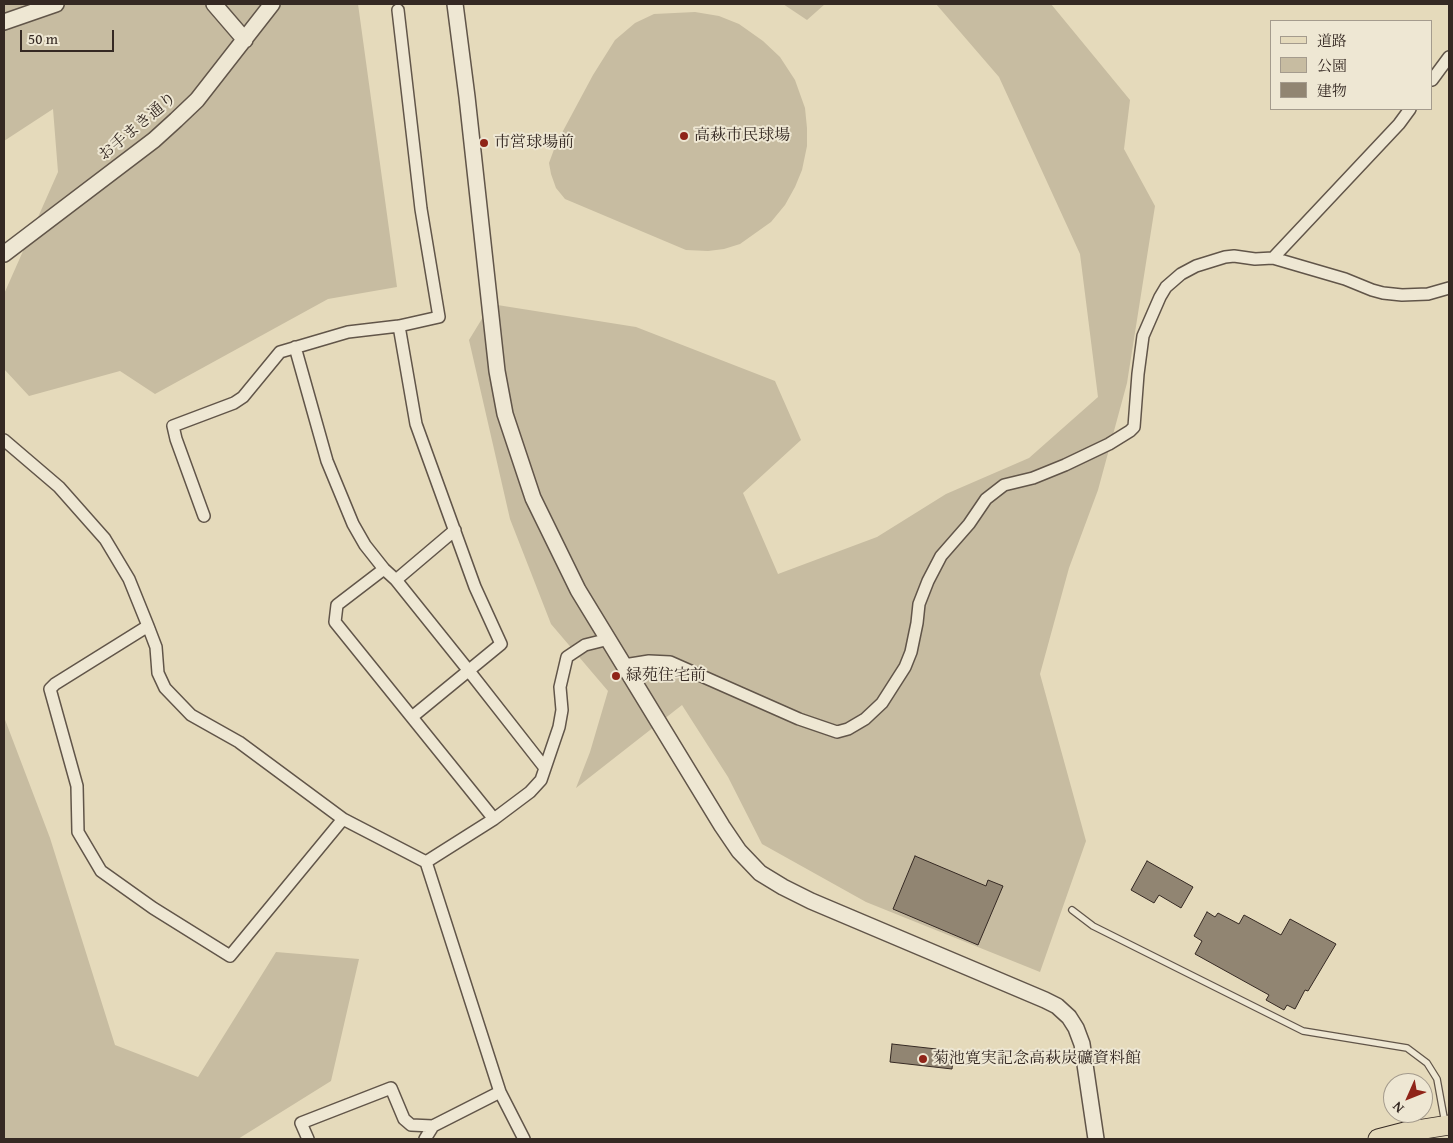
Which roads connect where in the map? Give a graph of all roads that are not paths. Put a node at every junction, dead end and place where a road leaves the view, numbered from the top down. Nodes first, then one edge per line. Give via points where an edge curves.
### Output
1 (55, 4) edge
2 (214, 4) edge
3 (272, 4) edge
4 (455, 4) edge
5 (398, 10) dead end
6 (4, 22) edge
7 (245, 40) junction
8 (1449, 57) edge
9 (1433, 79) edge
10 (1409, 110) edge
11 (4, 254) edge
12 (1273, 258) junction
13 (1449, 288) edge
14 (399, 326) junction
15 (295, 347) junction
16 (4, 440) edge
17 (204, 516) dead end
18 (455, 530) junction
19 (384, 569) junction
20 (396, 580) junction
21 (148, 626) junction
22 (609, 639) junction
23 (624, 665) junction
24 (469, 671) junction
25 (412, 717) junction
26 (545, 768) junction
27 (342, 819) junction
28 (494, 819) junction
29 (426, 862) junction
30 (1072, 910) dead end
31 (500, 1092) junction
32 (1447, 1125) edge
33 (433, 1126) junction
34 (308, 1139) edge
35 (425, 1139) edge
36 (524, 1139) edge
37 (1096, 1139) edge
38 (1378, 1139) edge

1 - 6 street
2 - 7 street
3 - 7 street, お手まき通り
4 - 22 street via 497,371 505,414 533,498 578,590
5 - 14 street via 421,209 439,318
7 - 11 street, お手まき通り via 197,100 154,140
8 - 9 street
10 - 12 street
12 - 13 street via 1383,293 1428,294
12 - 23 street via 1225,257 1196,266 1166,287 1143,336 1134,427 1109,444 1033,478 1004,486 986,499 941,556 919,604 918,623 904,668 885,698 865,719 837,732 799,719 670,662
14 - 15 street via 348,332
14 - 18 street via 416,424
15 - 17 street via 280,352 243,397 234,403 173,426
15 - 19 street via 327,461 365,545
16 - 21 street via 59,487 105,539 129,579
18 - 20 street
18 - 24 street via 475,587 501,644
19 - 20 street
19 - 25 street via 337,605 335,622
20 - 24 street
21 - 27 street via 156,647 158,673 166,688 191,715 239,742
21 - 27 street via 50,689 77,786 78,832 101,871 230,956
22 - 23 street
22 - 26 street via 585,645 567,657 560,687 562,710 559,727
23 - 37 street via 722,826 760,873 812,901 1045,1000 1069,1017 1082,1044
24 - 25 street
24 - 26 street
25 - 28 street
26 - 28 street via 541,780 530,792
27 - 29 street
28 - 29 street
29 - 31 street
30 - 32 lane via 1093,926 1303,1031 1407,1048 1428,1062 1436,1079
31 - 33 street
31 - 36 street
32 - 38 main road
33 - 34 street via 411,1125 404,1119 391,1088 301,1123
33 - 35 street

